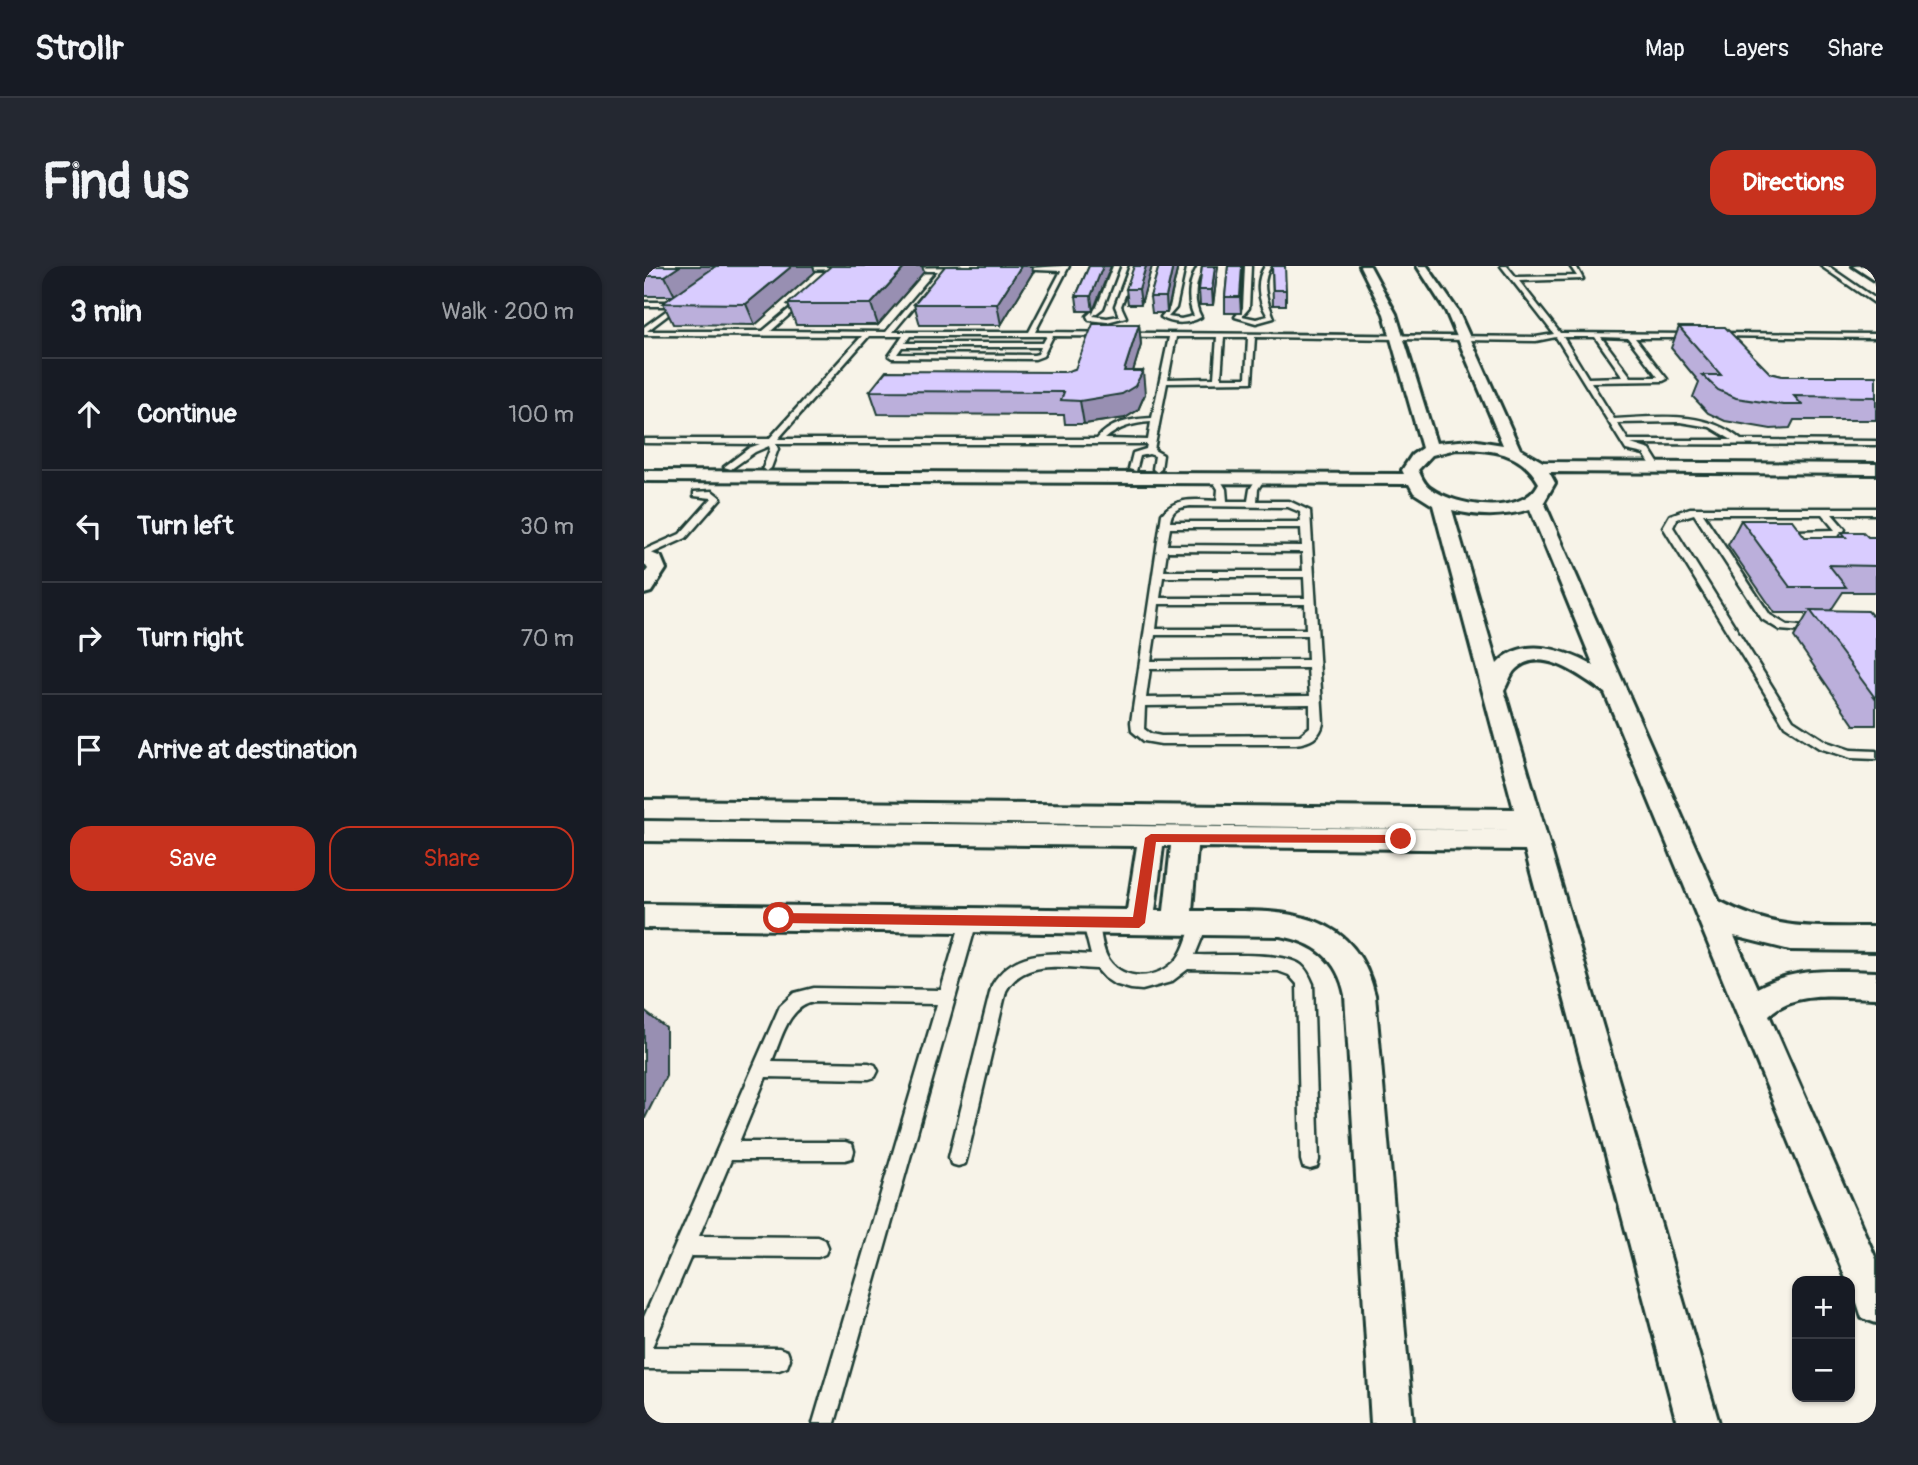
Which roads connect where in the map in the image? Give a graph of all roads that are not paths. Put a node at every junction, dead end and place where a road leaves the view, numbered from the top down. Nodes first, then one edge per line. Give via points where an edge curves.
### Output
1 (1116, 266) edge
2 (1133, 266) edge
3 (1182, 266) edge
4 (1201, 266) edge
5 (1248, 266) edge
6 (1268, 266) edge
7 (1365, 266) edge
8 (1422, 266) edge
9 (1504, 266) edge
10 (1824, 266) edge
11 (1858, 266) edge
12 (1871, 266) edge
13 (1065, 267) edge
14 (1574, 268) edge
15 (782, 269) edge
16 (837, 269) junction
17 (850, 269) edge
18 (902, 269) edge
19 (942, 269) junction
20 (970, 269) edge
21 (1010, 269) edge
22 (1534, 269) dead end
23 (1562, 269) dead end
24 (1876, 269) edge
25 (828, 277) edge
26 (1876, 278) edge
27 (1516, 279) junction
28 (1541, 279) junction
29 (810, 293) edge
30 (690, 297) edge
31 (1876, 302) edge
32 (644, 304) edge
33 (680, 304) junction
34 (644, 332) edge
35 (764, 334) junction
36 (867, 334) junction
37 (888, 334) junction
38 (908, 334) junction
39 (1031, 334) junction
40 (1051, 334) junction
41 (1173, 334) junction
42 (1221, 334) junction
43 (1252, 334) junction
44 (1397, 335) junction
45 (1462, 335) junction
46 (1558, 335) junction
47 (1597, 335) junction
48 (1630, 335) junction
49 (1696, 335) edge
50 (1709, 335) edge
51 (1722, 335) junction
52 (1876, 336) edge
53 (1731, 344) edge
54 (899, 345) junction
55 (1046, 345) junction
56 (1586, 380) junction
57 (1629, 380) junction
58 (1164, 381) junction
59 (1217, 381) junction
60 (1156, 420) junction
61 (1611, 421) junction
62 (1682, 421) junction
63 (644, 441) edge
64 (771, 442) junction
65 (1099, 442) junction
66 (1699, 443) junction
67 (1740, 443) junction
68 (1876, 443) edge
69 (1627, 445) junction
70 (1150, 446) junction
71 (1431, 451) junction
72 (1514, 453) junction
73 (1537, 465) junction
74 (644, 467) edge
75 (728, 467) junction
76 (767, 468) junction
77 (1133, 469) junction
78 (1157, 469) junction
79 (1634, 469) junction
80 (1658, 469) junction
81 (1784, 469) junction
82 (1876, 469) edge
83 (1410, 475) junction
84 (644, 476) edge
85 (1215, 478) junction
86 (1261, 478) junction
87 (1797, 484) junction
88 (1876, 484) edge
89 (697, 494) dead end
90 (1541, 495) junction
91 (1441, 502) junction
92 (1222, 503) junction
93 (1252, 503) junction
94 (1697, 511) junction
95 (1768, 511) junction
96 (1825, 511) junction
97 (1876, 511) edge
98 (1166, 525) junction
99 (1306, 525) junction
100 (1162, 548) junction
101 (1307, 549) junction
102 (644, 555) edge
103 (1158, 574) junction
104 (1308, 574) junction
105 (644, 588) edge
106 (1154, 601) junction
107 (1310, 601) junction
108 (1835, 630) edge
109 (1150, 632) junction
110 (1312, 632) junction
111 (1313, 664) junction
112 (1145, 665) junction
113 (1614, 688) junction
114 (1494, 689) junction
115 (1315, 700) junction
116 (1140, 702) junction
117 (1876, 755) edge
118 (644, 809) edge
119 (1532, 829) junction
120 (644, 831) edge
121 (1151, 838) junction
122 (1185, 838) junction
123 (1710, 910) junction
124 (644, 916) edge
125 (969, 921) junction
126 (1091, 923) junction
127 (1139, 923) junction
128 (1189, 923) junction
129 (1876, 939) edge
130 (1101, 962) junction
131 (1184, 962) junction
132 (1876, 985) edge
133 (947, 997) junction
134 (1752, 1011) junction
135 (760, 1069) junction
136 (869, 1070) dead end
137 (725, 1151) junction
138 (845, 1151) dead end
139 (958, 1157) dead end
140 (1310, 1160) dead end
141 (685, 1246) junction
142 (818, 1247) dead end
143 (1876, 1304) edge
144 (644, 1342) edge
145 (644, 1358) edge
146 (779, 1359) dead end
147 (824, 1423) edge
148 (1392, 1423) edge
149 (1698, 1423) edge

1 - 2 lane via 1091,319 1124,317 1118,306
3 - 4 lane via 1173,308 1164,317 1168,320 1198,317 1192,306
5 - 6 lane via 1246,309 1238,317 1251,321 1272,317 1264,307 1263,272
7 - 44 street via 1384,298
8 - 45 street via 1442,293
9 - 27 lane
10 - 31 lane
11 - 26 street
12 - 24 street
13 - 21 lane
13 - 39 lane
14 - 23 lane
14 - 28 lane via 1581,278
15 - 16 lane
16 - 17 lane
16 - 25 lane
18 - 19 lane
19 - 20 lane
19 - 37 lane
22 - 28 lane
27 - 28 lane
27 - 46 lane
29 - 35 lane
30 - 33 lane
32 - 33 lane
33 - 34 lane
34 - 35 lane
35 - 36 lane
36 - 37 lane
36 - 64 lane
37 - 38 lane
38 - 39 lane
38 - 54 lane
39 - 40 lane
40 - 41 lane
40 - 55 lane
41 - 42 lane
41 - 58 lane
42 - 43 lane
42 - 59 lane
43 - 44 lane
43 - 59 lane via 1249,380
44 - 45 lane
44 - 71 street
45 - 46 lane
45 - 72 street
46 - 47 lane
46 - 56 lane
47 - 48 lane
47 - 57 lane
48 - 49 lane
48 - 57 lane via 1663,379
50 - 51 lane
51 - 52 lane
51 - 53 lane
54 - 55 lane
54 - 55 lane via 892,356 1035,357
56 - 57 lane
56 - 61 lane
58 - 59 lane
58 - 60 lane
60 - 65 lane via 1119,425
60 - 70 lane
61 - 62 lane
61 - 69 lane
62 - 66 lane
62 - 67 lane via 1722,428
63 - 64 lane
64 - 65 lane
64 - 75 lane
64 - 76 lane via 774,449
65 - 70 lane
66 - 67 lane
66 - 69 lane
67 - 68 lane
69 - 79 lane via 1624,452
69 - 80 lane via 1645,451
70 - 77 lane via 1136,455
70 - 78 lane via 1159,455
71 - 72 street via 1470,445
71 - 83 street via 1420,456
72 - 73 street
73 - 79 street
73 - 90 street via 1548,481
74 - 75 street
75 - 76 street
76 - 77 street
77 - 78 street
78 - 83 street
79 - 80 street
80 - 81 street
81 - 82 street
81 - 87 street
83 - 86 street
83 - 91 street via 1417,487
84 - 85 street
85 - 86 street
85 - 92 lane via 1222,489
86 - 93 lane
87 - 88 street
87 - 90 street via 1581,483
89 - 102 lane via 717,498 683,536
90 - 91 street via 1520,508 1480,510
90 - 113 street
91 - 114 street
92 - 93 lane
92 - 98 lane via 1179,505 1168,511
93 - 99 lane via 1299,506 1305,511
94 - 95 lane
94 - 108 lane via 1771,622 1793,630
94 - 117 lane via 1673,517 1669,531 1782,715 1798,732 1823,745 1851,754
95 - 96 lane
95 - 96 lane via 1791,533 1838,533 1840,529
96 - 97 lane
98 - 99 lane
98 - 100 lane
99 - 101 lane
100 - 101 lane
100 - 103 lane
101 - 104 lane
102 - 105 street via 657,569
103 - 104 lane
103 - 106 lane
104 - 107 lane
106 - 107 lane
106 - 109 lane
107 - 110 lane
109 - 110 lane
109 - 112 lane
110 - 111 lane
111 - 112 lane
111 - 115 lane
112 - 116 lane
113 - 114 street via 1569,660 1540,655 1514,660
113 - 123 street
114 - 119 street
115 - 116 lane
115 - 116 lane via 1315,731 1296,740 1147,738 1137,726
118 - 119 street
119 - 122 street
119 - 149 street
120 - 121 street
121 - 122 street
121 - 127 street
122 - 128 street
123 - 129 street via 1739,927 1773,937
123 - 134 street
124 - 125 street
125 - 126 street
125 - 133 lane
126 - 127 street
126 - 130 lane
127 - 128 street
128 - 131 lane
128 - 148 street via 1280,924 1314,931 1342,950 1358,979
130 - 131 lane via 1117,977 1140,983 1165,977
130 - 139 lane via 1027,963 1005,976
131 - 140 lane via 1278,964 1303,977
132 - 134 street via 1796,985 1770,994
133 - 135 lane via 802,997 785,1010
133 - 147 lane
134 - 143 street
135 - 136 lane
135 - 137 lane
137 - 138 lane
137 - 141 lane
141 - 142 lane
141 - 144 lane
145 - 146 lane

